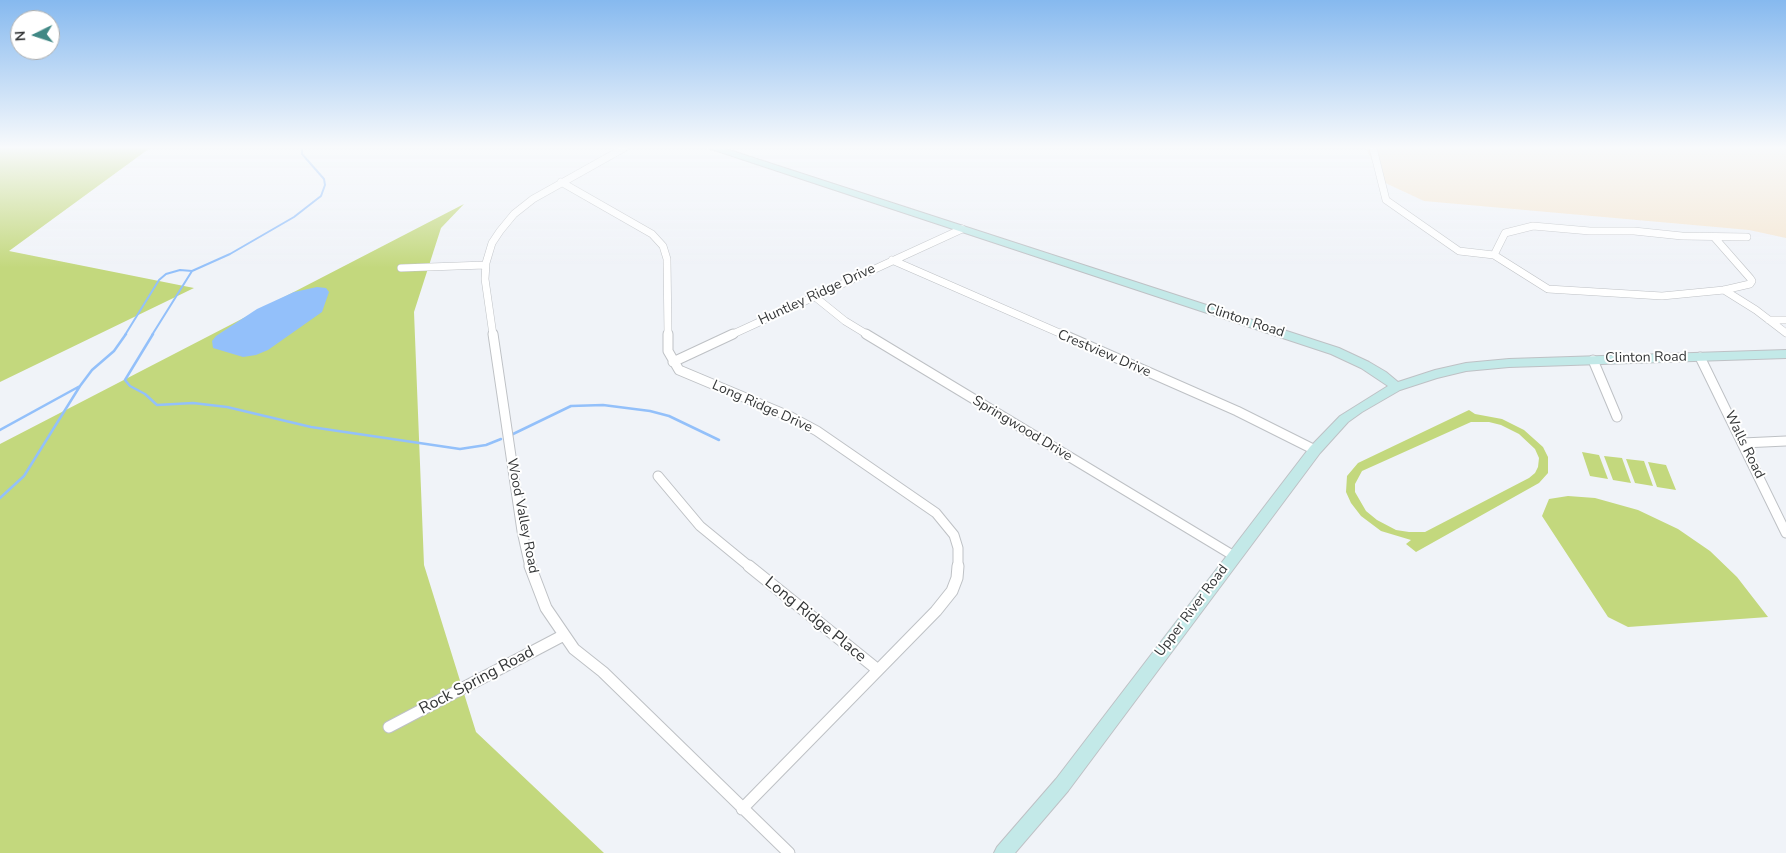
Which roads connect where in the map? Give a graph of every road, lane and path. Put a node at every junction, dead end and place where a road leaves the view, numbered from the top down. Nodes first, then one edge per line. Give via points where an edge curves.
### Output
1 (551, 188) edge
2 (571, 188) edge
3 (835, 188) edge
4 (1383, 188) edge
5 (962, 229) junction
6 (1714, 237) junction
7 (1747, 237) dead end
8 (1494, 255) junction
9 (892, 260) junction
10 (485, 265) junction
11 (401, 268) dead end
12 (1724, 290) junction
13 (814, 296) junction
14 (1769, 320) junction
15 (1786, 320) edge
16 (1786, 333) edge
17 (1786, 354) edge
18 (1700, 357) junction
19 (1593, 360) junction
20 (673, 362) junction
21 (1396, 387) junction
22 (1617, 418) dead end
23 (1786, 440) edge
24 (1743, 443) junction
25 (1315, 450) junction
26 (658, 476) dead end
27 (1786, 533) edge
28 (1234, 556) junction
29 (564, 635) junction
30 (878, 670) junction
31 (389, 727) dead end
32 (742, 809) junction
33 (788, 853) edge
34 (1003, 853) edge

1 - 10 street, Wood Valley Road via 514,214 492,243
2 - 20 street via 652,234 663,246 667,344
3 - 5 street, Clinton Road
4 - 8 street via 1386,200 1459,251
5 - 9 street, Huntley Ridge Drive
5 - 21 street, Clinton Road via 1342,354 1382,375
6 - 7 street
6 - 8 street via 1533,226 1505,233
6 - 12 street via 1752,281 1747,286
8 - 12 street via 1548,289 1662,296
9 - 13 street, Huntley Ridge Drive
9 - 25 street, Crestview Drive via 1237,411
10 - 11 street
10 - 29 street, Wood Valley Road via 522,532 529,563 546,608
12 - 14 street
13 - 20 street, Huntley Ridge Drive
13 - 28 street, Springwood Drive via 883,345
14 - 15 street
14 - 16 street
17 - 18 street, Clinton Road
18 - 19 street, Clinton Road
18 - 24 street, Walls Road
19 - 21 street, Clinton Road via 1466,367
19 - 22 street
20 - 30 street, Long Ridge Drive via 689,375 817,431 936,513 947,524 954,535 959,558 952,591
21 - 25 street, Upper River Road via 1349,415
23 - 24 street
24 - 27 street, Walls Road
25 - 28 street, Upper River Road
26 - 30 street, Long Ridge Place via 700,526
28 - 34 street, Upper River Road via 1062,785
29 - 31 street, Rock Spring Road
29 - 32 street, Wood Valley Road via 574,649 603,672
30 - 32 street, Long Ridge Place
32 - 33 street, Wood Valley Road

